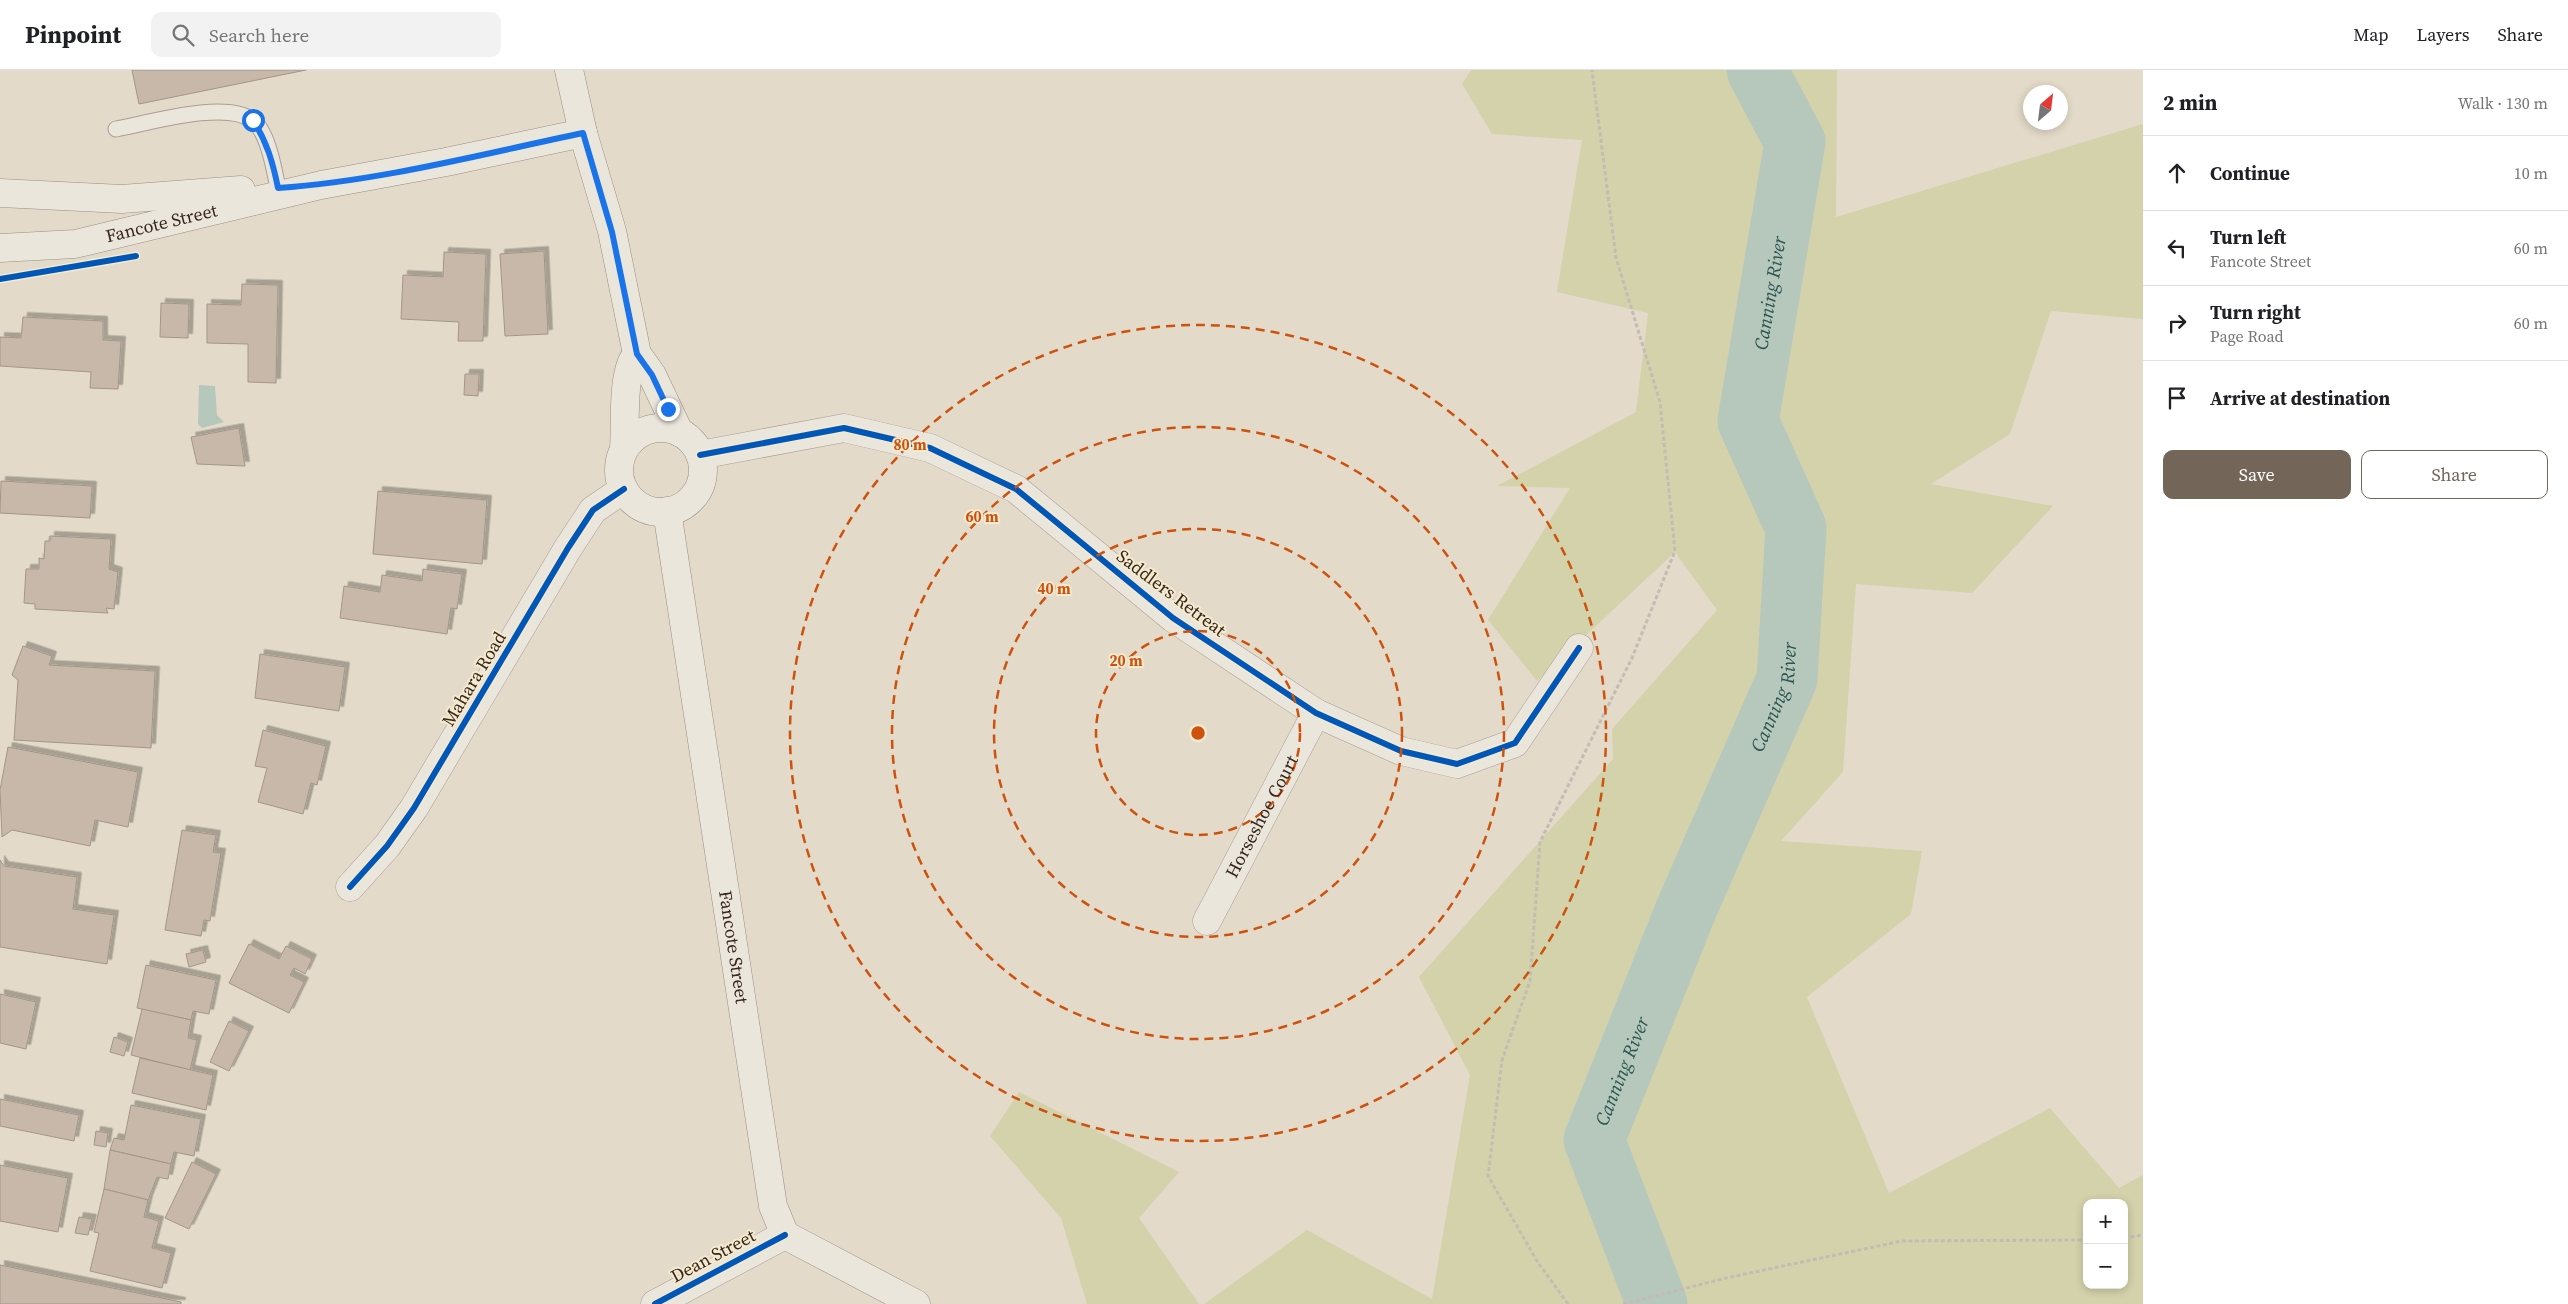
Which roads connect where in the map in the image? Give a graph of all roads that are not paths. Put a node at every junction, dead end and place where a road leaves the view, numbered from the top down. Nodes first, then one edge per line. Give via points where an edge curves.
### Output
1 (569, 70) edge
2 (116, 129) dead end
3 (583, 133) junction
4 (320, 185) junction
5 (278, 188) junction
6 (0, 193) edge
7 (0, 248) edge
8 (637, 354) junction
9 (679, 432) junction
10 (624, 449) junction
11 (700, 455) junction
12 (624, 489) junction
13 (667, 511) junction
14 (1579, 648) dead end
15 (1316, 713) junction
16 (350, 886) dead end
17 (1206, 921) dead end
18 (785, 1235) junction
19 (655, 1304) edge
20 (916, 1304) edge

1 - 3 main road
2 - 5 lane via 217,110 240,114 253,120 264,137
3 - 4 main road, Fancote Street
3 - 8 main road via 612,232
4 - 5 main road, Fancote Street
4 - 7 main road, Fancote Street via 75,244
5 - 6 main road, Fancote Street via 122,199
8 - 9 main road via 652,375
8 - 10 main road via 628,374
9 - 10 main road via 658,428 644,431
9 - 11 main road via 696,445
10 - 12 main road via 619,476
11 - 13 main road via 703,467 698,491 684,504
11 - 15 main road, Saddlers Retreat via 844,428 930,448 1016,489 1172,618
12 - 13 main road via 642,507
12 - 16 main road, Mahara Road via 593,510 414,808 387,846
13 - 18 main road, Fancote Street via 773,1206
14 - 15 main road, Saddlers Retreat via 1515,742 1457,764 1401,751
15 - 17 main road, Horseshoe Court
18 - 19 main road, Dean Street
18 - 20 main road

